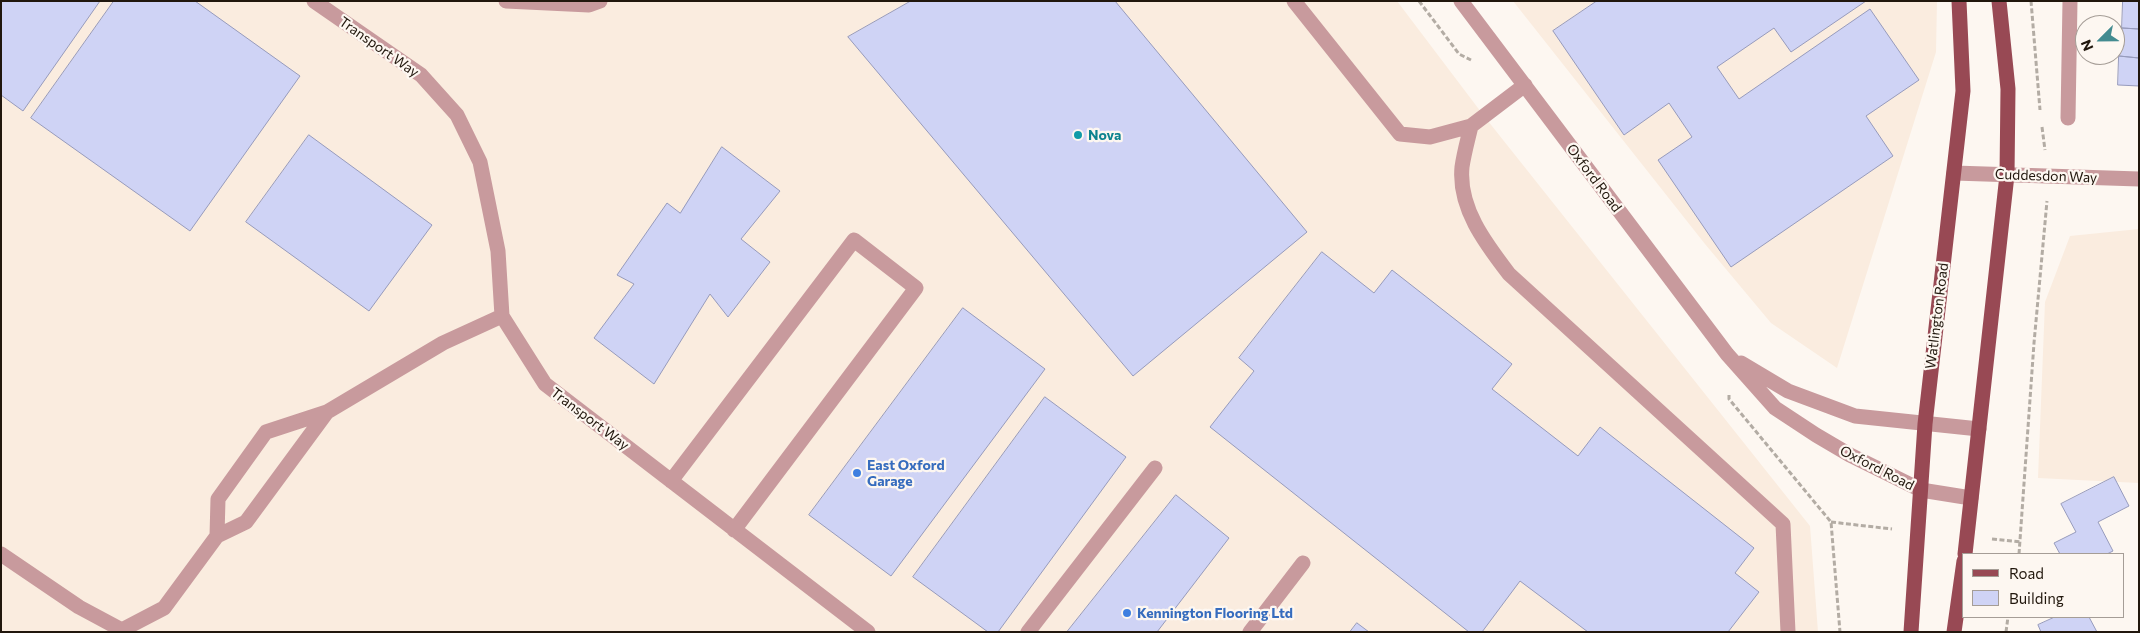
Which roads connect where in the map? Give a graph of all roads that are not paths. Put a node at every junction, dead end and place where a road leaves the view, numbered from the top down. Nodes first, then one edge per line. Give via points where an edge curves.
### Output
1 (314, 1) edge
2 (506, 1) edge
3 (600, 1) edge
4 (1294, 1) edge
5 (1461, 1) edge
6 (1959, 1) edge
7 (1999, 1) edge
8 (2070, 1) edge
9 (1525, 85) junction
10 (2068, 118) dead end
11 (1471, 126) junction
12 (1954, 173) junction
13 (2007, 175) junction
14 (2139, 179) edge
15 (502, 316) junction
16 (1727, 354) junction
17 (326, 412) junction
18 (1926, 424) junction
19 (1979, 429) junction
20 (1155, 468) dead end
21 (671, 480) junction
22 (1921, 490) junction
23 (1971, 498) junction
24 (734, 530) junction
25 (217, 536) junction
26 (1964, 553) edge
27 (1, 554) edge
28 (1303, 562) dead end
29 (1962, 575) edge
30 (868, 632) edge
31 (1028, 632) edge
32 (1250, 632) edge
33 (1788, 632) edge
34 (1911, 632) edge
35 (1954, 632) edge

1 - 15 street, Transport Way via 421,75 457,115 480,162 498,251
2 - 3 street via 589,5
4 - 11 street via 1400,134 1430,137
5 - 9 street, Oxford Road
6 - 12 main road, Watlington Road via 1963,92
7 - 13 main road via 2008,89
8 - 10 street
9 - 11 street
9 - 16 street, Oxford Road
11 - 33 street via 1462,168 1463,189 1470,213 1485,243 1509,274 1783,524
12 - 13 street, Cuddesdon Way
12 - 18 main road, Watlington Road
13 - 14 street, Cuddesdon Way
13 - 19 main road
15 - 17 street via 443,343
15 - 21 street, Transport Way via 545,384
16 - 18 street, Oxford Road via 1788,391 1855,416
16 - 22 street, Oxford Road via 1776,408 1850,455
17 - 25 street via 246,522
17 - 25 street via 266,432 218,499
18 - 19 street, Oxford Road
18 - 22 main road, Watlington Road
19 - 23 main road
20 - 31 street
21 - 24 street, Transport Way
21 - 24 street via 854,240 916,288
22 - 23 street, Oxford Road
22 - 34 main road, Watlington Road
23 - 26 main road
24 - 30 street, Transport Way
25 - 27 street via 164,608 122,630 79,607
28 - 32 street
29 - 35 main road

